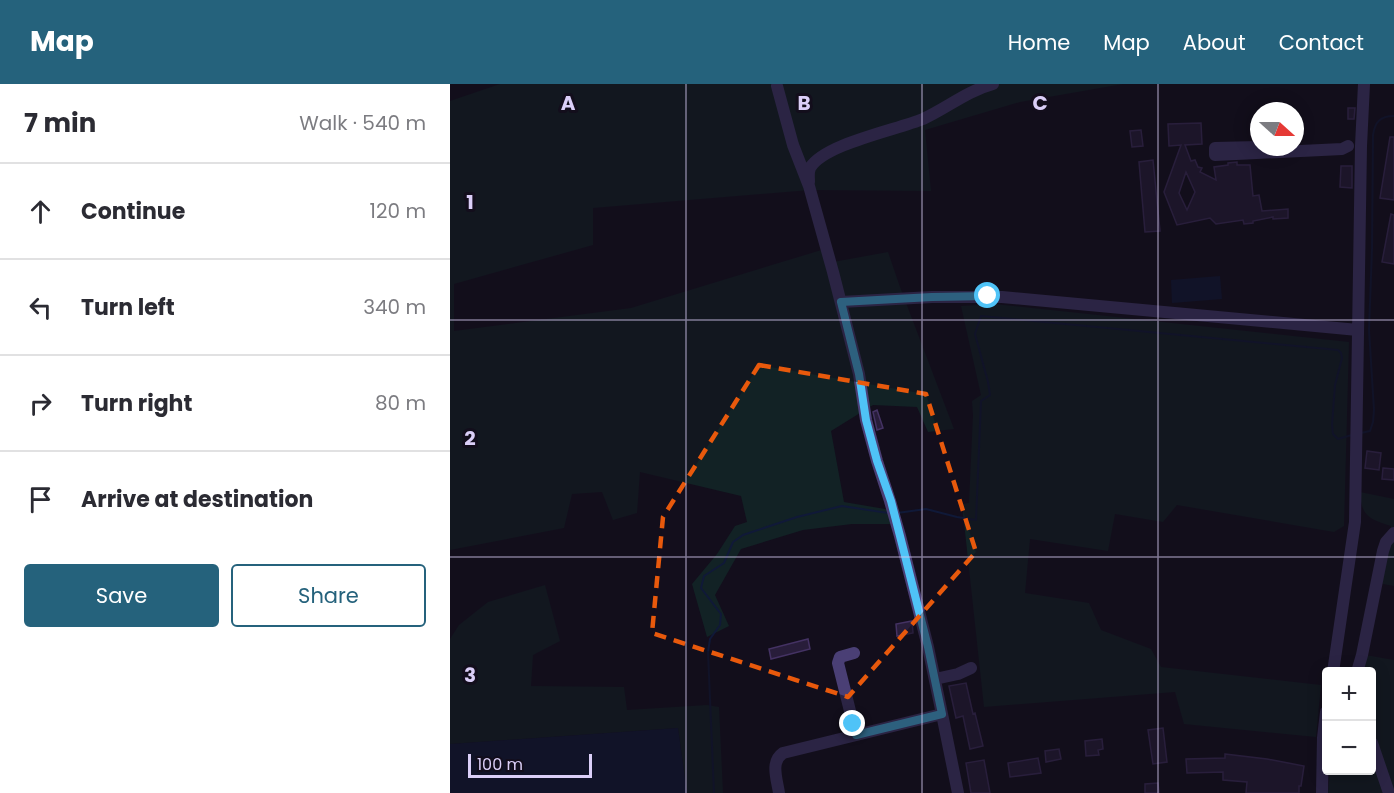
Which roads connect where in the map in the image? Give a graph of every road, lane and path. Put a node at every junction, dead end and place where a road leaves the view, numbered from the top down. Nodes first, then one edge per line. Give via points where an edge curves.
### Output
1 (993, 84) edge
2 (1364, 84) edge
3 (777, 86) dead end
4 (1304, 145) edge
5 (1348, 146) junction
6 (1361, 146) junction
7 (1250, 147) edge
8 (1304, 150) edge
9 (1250, 153) edge
10 (809, 186) junction
11 (841, 302) junction
12 (1358, 330) junction
13 (1394, 533) edge
14 (854, 653) dead end
15 (1334, 667) edge
16 (1358, 667) edge
17 (971, 668) dead end
18 (935, 679) junction
19 (942, 714) junction
20 (1325, 721) edge
21 (856, 735) junction
22 (1376, 757) edge
23 (779, 793) edge
24 (958, 793) edge
25 (1322, 793) edge
26 (1389, 793) edge

1 - 10 street via 978,88 922,119 825,154 809,171
2 - 6 street
3 - 10 street
4 - 5 street
5 - 6 street
5 - 8 street
6 - 12 street
7 - 9 street via 1215,148 1215,155
10 - 11 street
11 - 12 street via 988,296
11 - 18 street via 866,420 891,501
12 - 15 street via 1355,522
13 - 16 street via 1383,550
14 - 21 street via 840,657 838,663
17 - 18 street
18 - 19 street
19 - 21 street
19 - 24 street
20 - 25 street
21 - 23 street via 783,753 775,763
22 - 26 street

